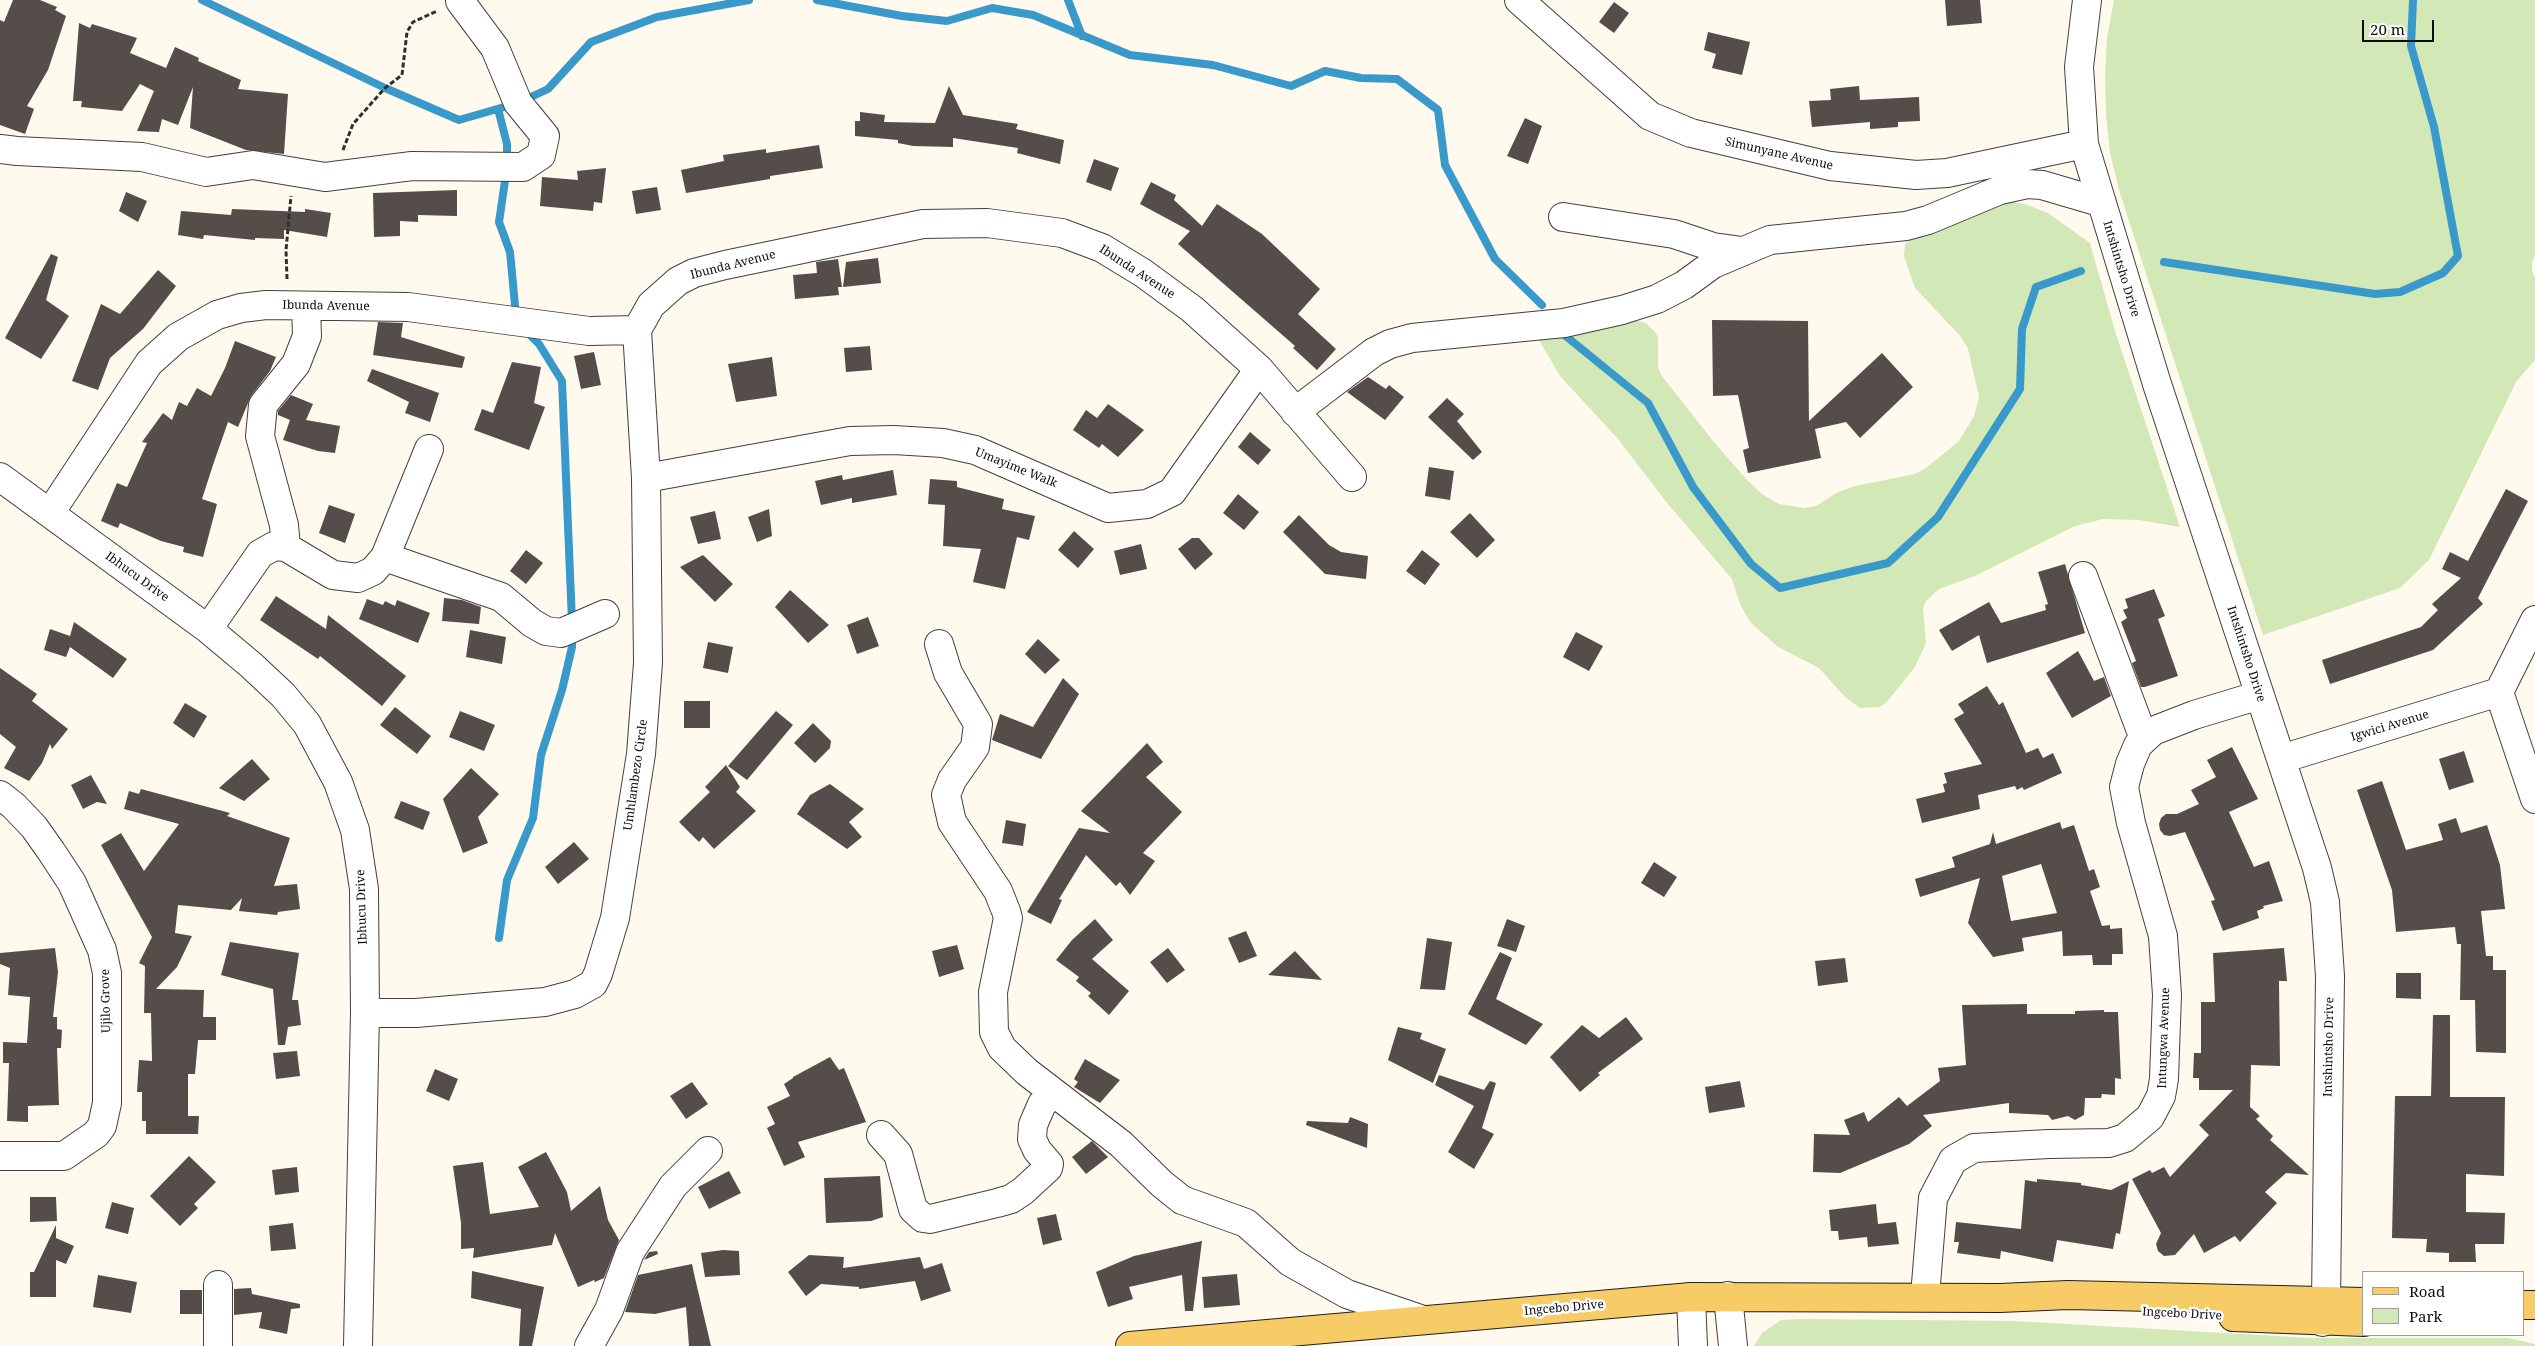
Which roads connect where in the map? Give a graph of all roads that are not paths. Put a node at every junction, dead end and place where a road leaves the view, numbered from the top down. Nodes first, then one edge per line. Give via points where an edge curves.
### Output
1 (1520, 0) edge
2 (2087, 0) edge
3 (460, 1) edge
4 (2084, 144) junction
5 (0, 148) edge
6 (2100, 202) junction
7 (1563, 217) dead end
8 (1742, 251) junction
9 (295, 306) junction
10 (637, 330) junction
11 (1259, 369) junction
12 (1295, 412) junction
13 (429, 449) dead end
14 (0, 477) edge
15 (1352, 477) dead end
16 (646, 478) junction
17 (50, 512) junction
18 (286, 547) junction
19 (385, 557) junction
20 (2083, 576) dead end
21 (605, 614) dead end
22 (2535, 620) edge
23 (208, 629) junction
24 (939, 644) dead end
25 (2499, 692) junction
26 (2260, 695) junction
27 (2144, 739) junction
28 (2282, 759) junction
29 (0, 795) edge
30 (2535, 799) edge
31 (365, 1013) junction
32 (1054, 1093) junction
33 (881, 1135) dead end
34 (708, 1151) dead end
35 (0, 1156) edge
36 (218, 1285) dead end
37 (1728, 1296) junction
38 (1925, 1296) junction
39 (1691, 1297) junction
40 (2362, 1303) edge
41 (2325, 1312) junction
42 (1423, 1320) junction
43 (2362, 1321) edge
44 (218, 1346) edge
45 (358, 1346) edge
46 (589, 1346) edge
47 (1130, 1346) edge
48 (1693, 1346) edge
49 (1733, 1346) edge

1 - 4 street, Simunyane Avenue via 1650,116 1691,133 1830,166 1916,175 1948,173
2 - 4 street, Intshintsho Drive via 2079,67
3 - 5 street via 495,48 518,103 545,136 541,155 524,167 412,166 325,177 253,165 206,172 142,157
4 - 6 street, Intshintsho Drive
6 - 8 street via 2028,184 2000,190 1906,226 1770,240
6 - 26 street, Intshintsho Drive
7 - 8 street via 1674,234 1713,247
8 - 12 street via 1713,264 1657,299 1622,310 1564,323 1412,338 1390,344 1374,352
9 - 10 street, Ibunda Avenue via 408,306 589,331
9 - 17 street, Ibunda Avenue via 241,308 217,315 194,326 162,349 137,378
9 - 18 street via 307,336 296,364 263,405 260,436 284,525
10 - 11 street, Ibunda Avenue via 651,306 678,281 694,273 816,244 923,224 988,223 1062,233 1102,248 1192,309
10 - 16 street, Umhlambezo Circle
11 - 12 street, Ibunda Avenue
11 - 16 street, Umayime Walk via 1172,492 1147,504 1108,508 975,450 943,443 894,440 850,442
12 - 15 street, Ibunda Avenue
13 - 19 street
14 - 17 street, Ibhucu Drive
16 - 31 street, Umhlambezo Circle via 648,663 641,754 615,918 593,984 575,994 545,1002 416,1013
17 - 23 street, Ibhucu Drive
18 - 19 street via 333,575 345,578 366,576
18 - 23 street via 274,546 260,554
19 - 21 street via 501,597 546,631 561,633
20 - 27 street
22 - 25 street
23 - 31 street, Ibhucu Drive via 252,665 289,702 307,724 338,782 355,830 364,888
24 - 32 street via 948,673 979,730 975,747 948,786 948,812 969,850 998,891 1008,918 993,992 994,1032 1002,1048
25 - 28 street, Igwici Avenue
25 - 30 street
26 - 27 street, Intungwa Avenue via 2194,715 2153,731
26 - 28 street, Intshintsho Drive
27 - 38 street, Intungwa Avenue via 2138,744 2124,787 2163,936 2166,995 2161,1096 2150,1118 2136,1131 2109,1143 1974,1148 1952,1160 1933,1198
28 - 41 street, Intshintsho Drive via 2318,868 2325,902 2330,976
29 - 35 street, Ujilo Grove via 34,827 67,875 102,950 107,973 107,1103 104,1121 96,1134 64,1156
31 - 45 street, Ibhucu Drive
32 - 33 street via 1042,1104 1033,1125 1032,1139 1049,1164 1048,1168 1011,1198 988,1205 930,1219 918,1215 900,1158
32 - 42 street via 1120,1144 1182,1200 1246,1223 1290,1262 1347,1294
34 - 46 street via 673,1186 630,1252 609,1310
36 - 44 street
37 - 38 main road, Ingcebo Drive
37 - 39 main road, Ingcebo Drive
37 - 49 street
38 - 41 main road, Ingcebo Drive via 2000,1298 2068,1295
39 - 42 main road, Ingcebo Drive
39 - 48 street
40 - 41 main road, Ingcebo Drive
41 - 43 main road, Ingcebo Drive
42 - 47 main road, Ingcebo Drive

